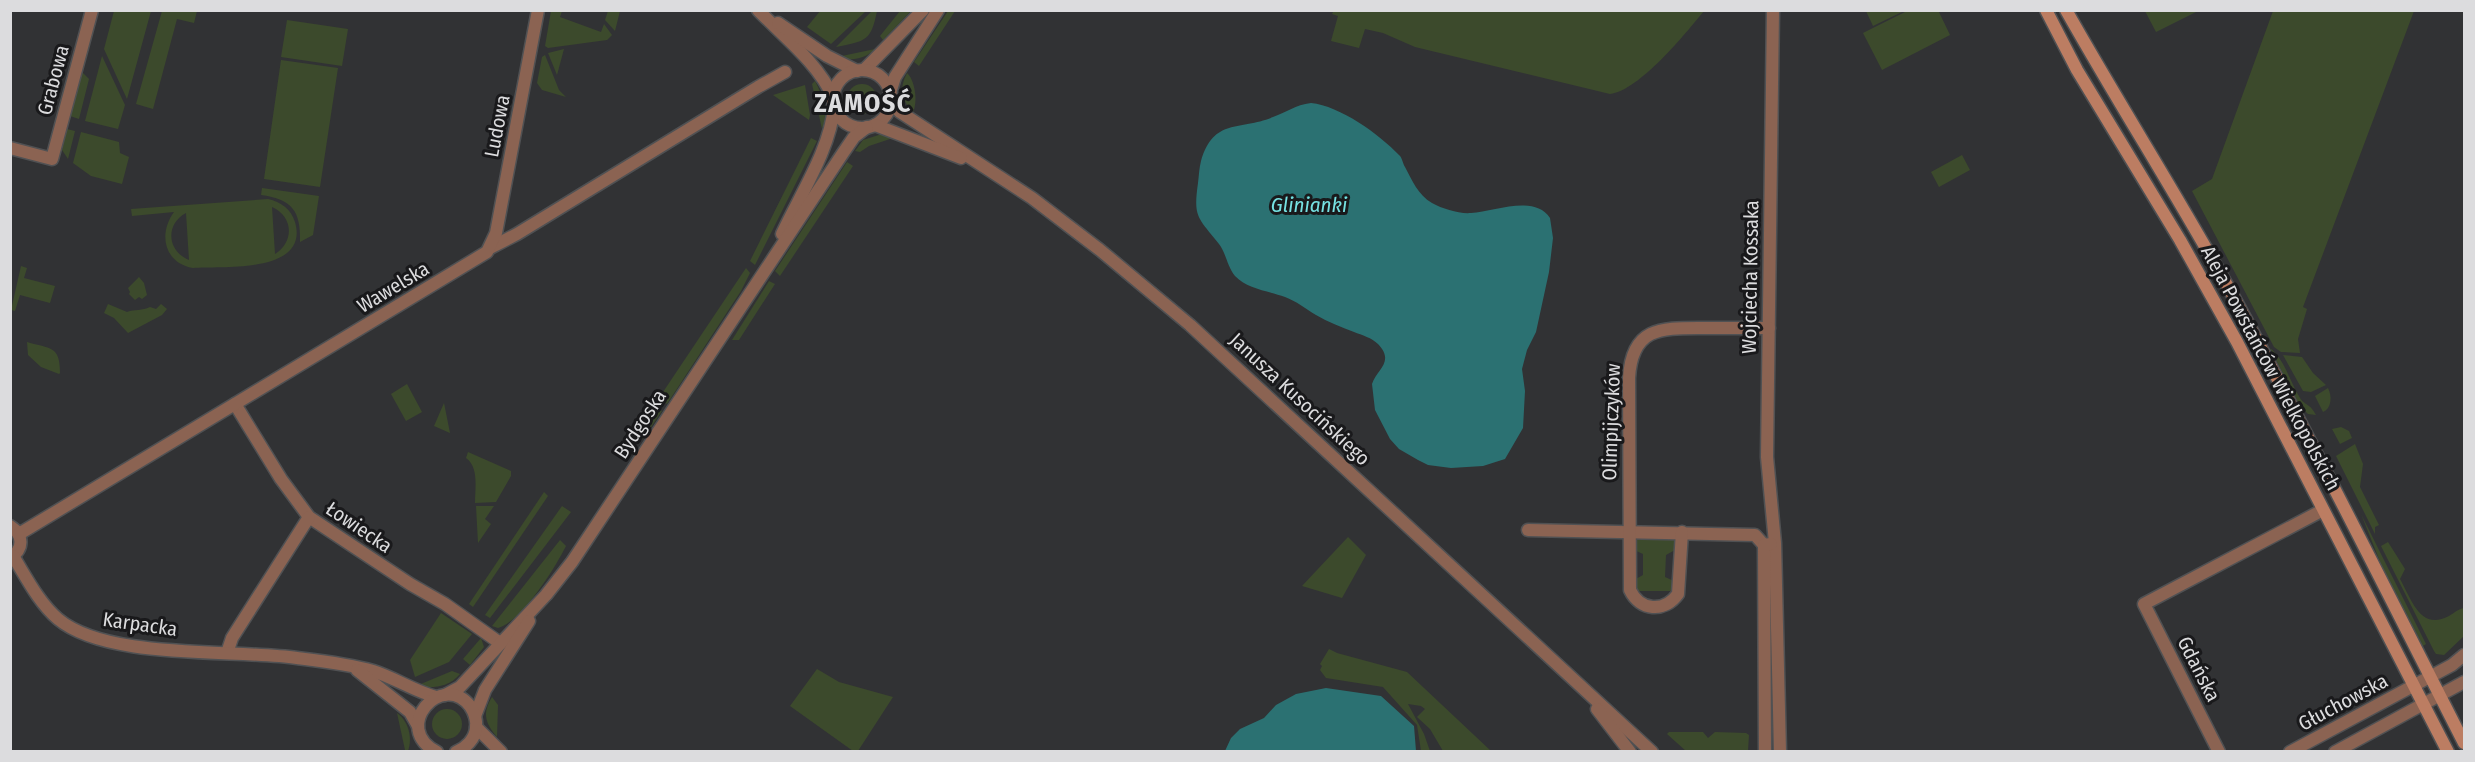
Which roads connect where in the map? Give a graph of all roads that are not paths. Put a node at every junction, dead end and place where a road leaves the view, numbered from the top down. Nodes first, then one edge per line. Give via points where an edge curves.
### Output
1 (92, 10) edge
2 (538, 10) edge
3 (759, 10) edge
4 (923, 10) edge
5 (938, 10) edge
6 (1773, 10) edge
7 (2046, 10) edge
8 (2066, 10) edge
9 (860, 70) junction
10 (785, 72) dead end
11 (890, 97) junction
12 (833, 102) junction
13 (871, 126) junction
14 (10, 148) edge
15 (977, 163) junction
16 (490, 248) junction
17 (763, 273) junction
18 (1769, 328) junction
19 (235, 404) junction
20 (2323, 510) junction
21 (309, 517) junction
22 (15, 530) edge
23 (1528, 530) dead end
24 (1628, 531) junction
25 (1682, 532) junction
26 (1769, 544) junction
27 (12, 557) edge
28 (546, 595) junction
29 (500, 643) junction
30 (226, 653) junction
31 (2464, 655) edge
32 (354, 667) junction
33 (2431, 677) junction
34 (2464, 682) edge
35 (1579, 684) junction
36 (2414, 687) junction
37 (2440, 695) junction
38 (440, 696) junction
39 (2424, 705) junction
40 (476, 721) junction
41 (419, 730) junction
42 (2464, 743) edge
43 (461, 751) edge
44 (417, 752) edge
45 (437, 752) edge
46 (501, 752) edge
47 (1630, 752) edge
48 (1652, 752) edge
49 (1765, 752) edge
50 (1780, 752) edge
51 (2219, 752) edge
52 (2290, 752) edge
53 (2335, 752) edge
54 (2448, 752) edge

1 - 14 street, Grabowa via 52,159
2 - 16 street, Ludowa
3 - 9 street via 827,56
3 - 12 street via 815,69
4 - 9 street
5 - 11 street via 895,77
6 - 18 street, Wojciecha Kossaka
7 - 20 main road, Aleja Powstańców Wielkopolskich via 2077,70 2237,342
8 - 33 main road, Aleja Powstańców Wielkopolskich via 2244,316
9 - 11 street via 878,75
9 - 12 street via 838,82
10 - 16 street, Wawelska
11 - 13 street via 885,115
11 - 15 street, Janusza Kusocińskiego via 900,112
12 - 13 street via 837,114 848,124
12 - 17 street, Bydgoska via 833,125
13 - 15 street, Janusza Kusocińskiego
13 - 17 street, Bydgoska via 854,137
15 - 35 street, Janusza Kusocińskiego via 1052,213 1190,325
16 - 19 street, Wawelska
17 - 28 street, Bydgoska via 572,562
18 - 24 street, Olimpijczyków via 1665,328 1651,333 1637,346 1629,378
18 - 26 street, Wojciecha Kossaka
19 - 21 street, Łowiecka
19 - 22 street, Wawelska
20 - 36 main road, Aleja Powstańców Wielkopolskich
20 - 51 street, Gdańska via 2144,604
21 - 29 street, Łowiecka
21 - 30 street
22 - 27 street via 20,549
23 - 24 street
24 - 25 street
24 - 25 street, Olimpijczyków via 1630,590 1639,602 1655,608 1671,602 1679,590
25 - 26 street via 1755,535
26 - 49 street, Wojciecha Kossaka
26 - 50 street, Wojciecha Kossaka
27 - 30 street, Karpacka via 53,615 82,634 128,646
28 - 29 street, Bydgoska
28 - 40 street, Bydgoska via 479,700
29 - 38 street, Bydgoska via 460,687
30 - 32 street, Karpacka via 295,657
31 - 33 street, Głuchowska
32 - 38 street, Karpacka
32 - 41 street, Karpacka via 410,712
33 - 36 street, Głuchowska
33 - 37 main road, Aleja Powstańców Wielkopolskich
34 - 37 street, Głuchowska
35 - 47 street, Janusza Kusocińskiego
35 - 48 street, Janusza Kusocińskiego
36 - 39 main road, Aleja Powstańców Wielkopolskich
36 - 52 street, Głuchowska
37 - 39 street, Głuchowska
37 - 42 main road, Aleja Powstańców Wielkopolskich
38 - 40 street, Karpacka via 460,698
38 - 41 street, Bydgoska via 422,709
39 - 53 street, Głuchowska
39 - 54 main road, Aleja Powstańców Wielkopolskich
40 - 43 street, Bydgoska via 472,739
40 - 46 street, Karpacka
41 - 44 street
41 - 45 street, Karpacka via 424,742

